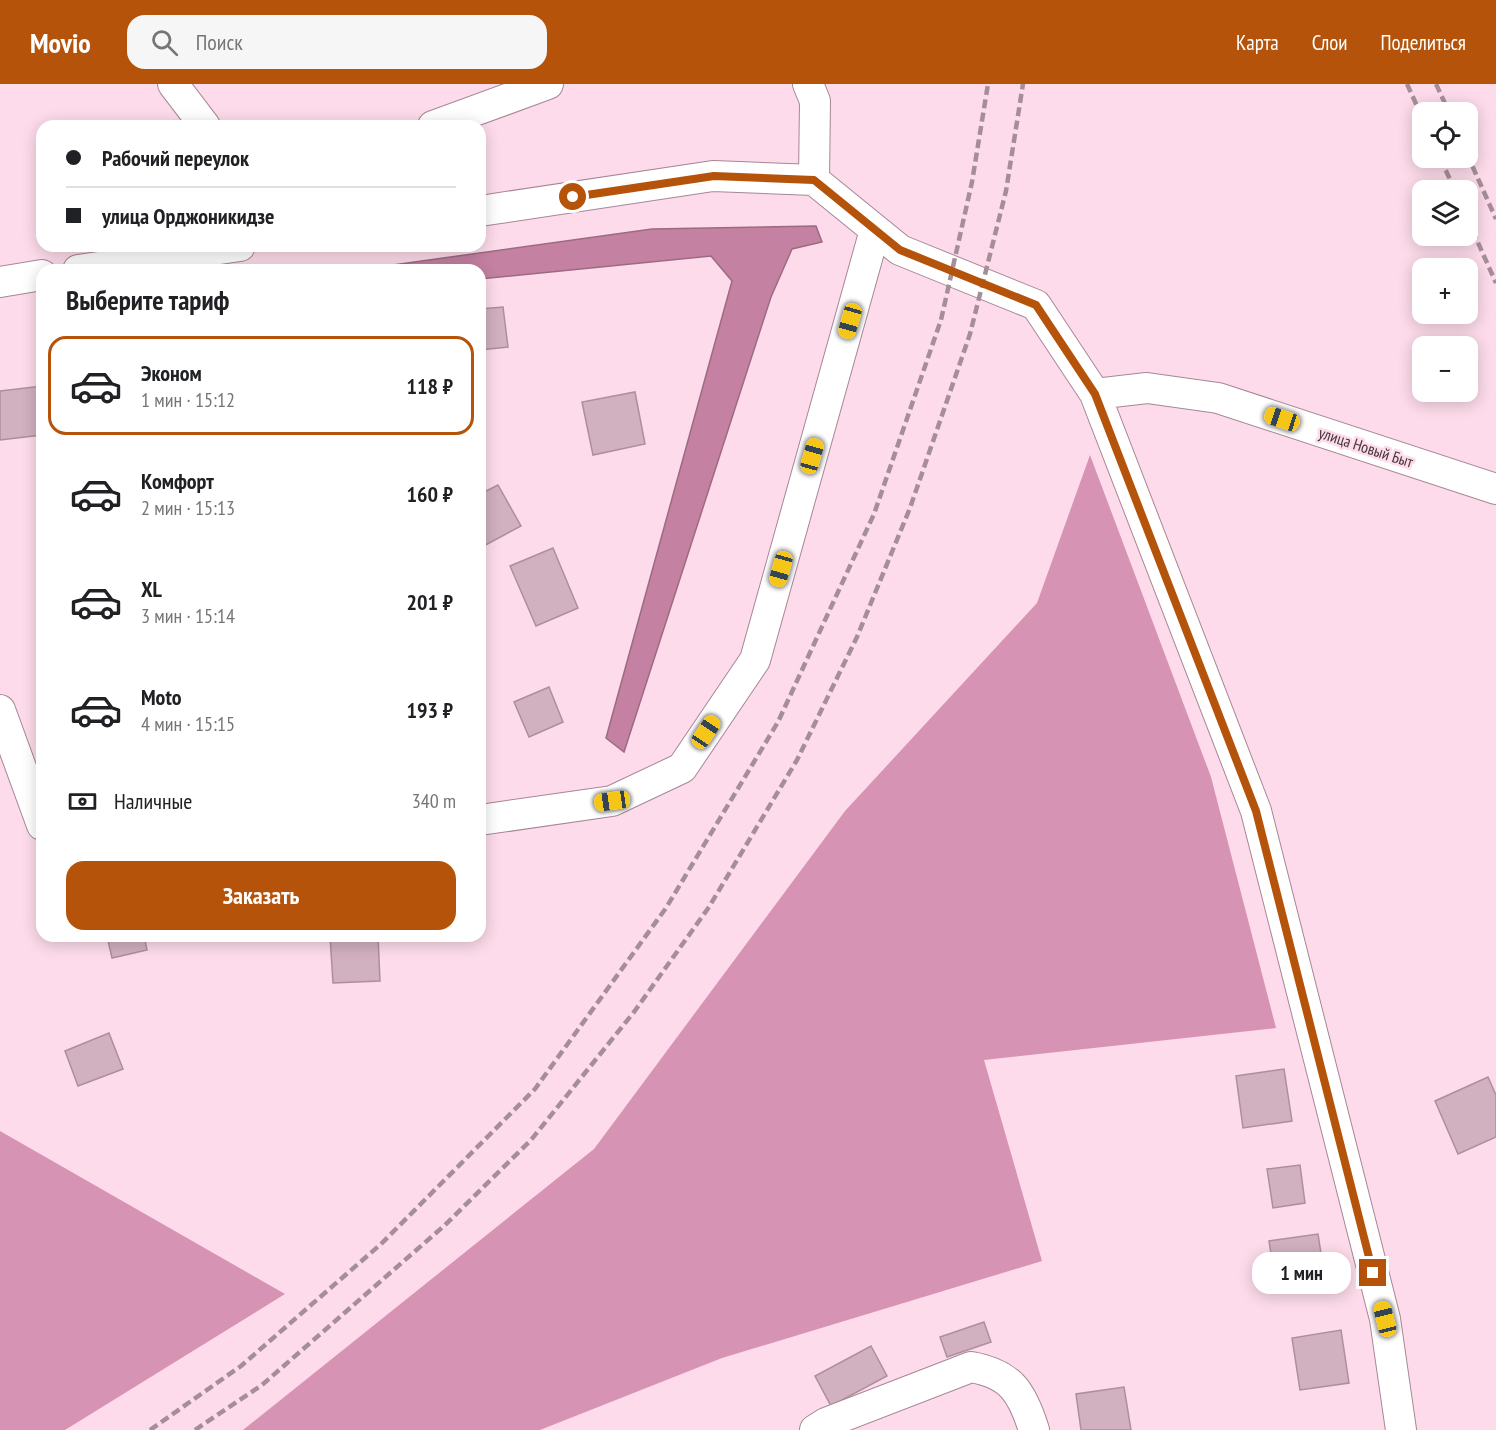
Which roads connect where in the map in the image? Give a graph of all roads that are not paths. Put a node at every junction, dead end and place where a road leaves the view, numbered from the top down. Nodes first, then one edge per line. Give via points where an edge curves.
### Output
1 (173, 84) edge
2 (548, 84) edge
3 (808, 84) edge
4 (200, 120) edge
5 (449, 120) edge
6 (814, 180) junction
7 (486, 210) edge
8 (875, 230) junction
9 (200, 252) edge
10 (118, 264) edge
11 (36, 276) edge
12 (0, 282) edge
13 (1095, 394) junction
14 (1496, 489) edge
15 (0, 710) edge
16 (36, 809) edge
17 (486, 819) edge
18 (815, 1430) edge
19 (1034, 1430) edge
20 (1401, 1430) edge

1 - 4 street
2 - 5 street
3 - 6 street via 815,101
6 - 7 street via 714,176
6 - 8 street
8 - 13 street via 900,250 1036,305
8 - 17 street via 755,660 682,768 612,801
9 - 10 street
11 - 12 street
13 - 14 street, улица Новый Быт via 1147,388 1218,398
13 - 20 street via 1256,811 1385,1319
15 - 16 street
18 - 19 street via 971,1367 992,1371 1010,1381

